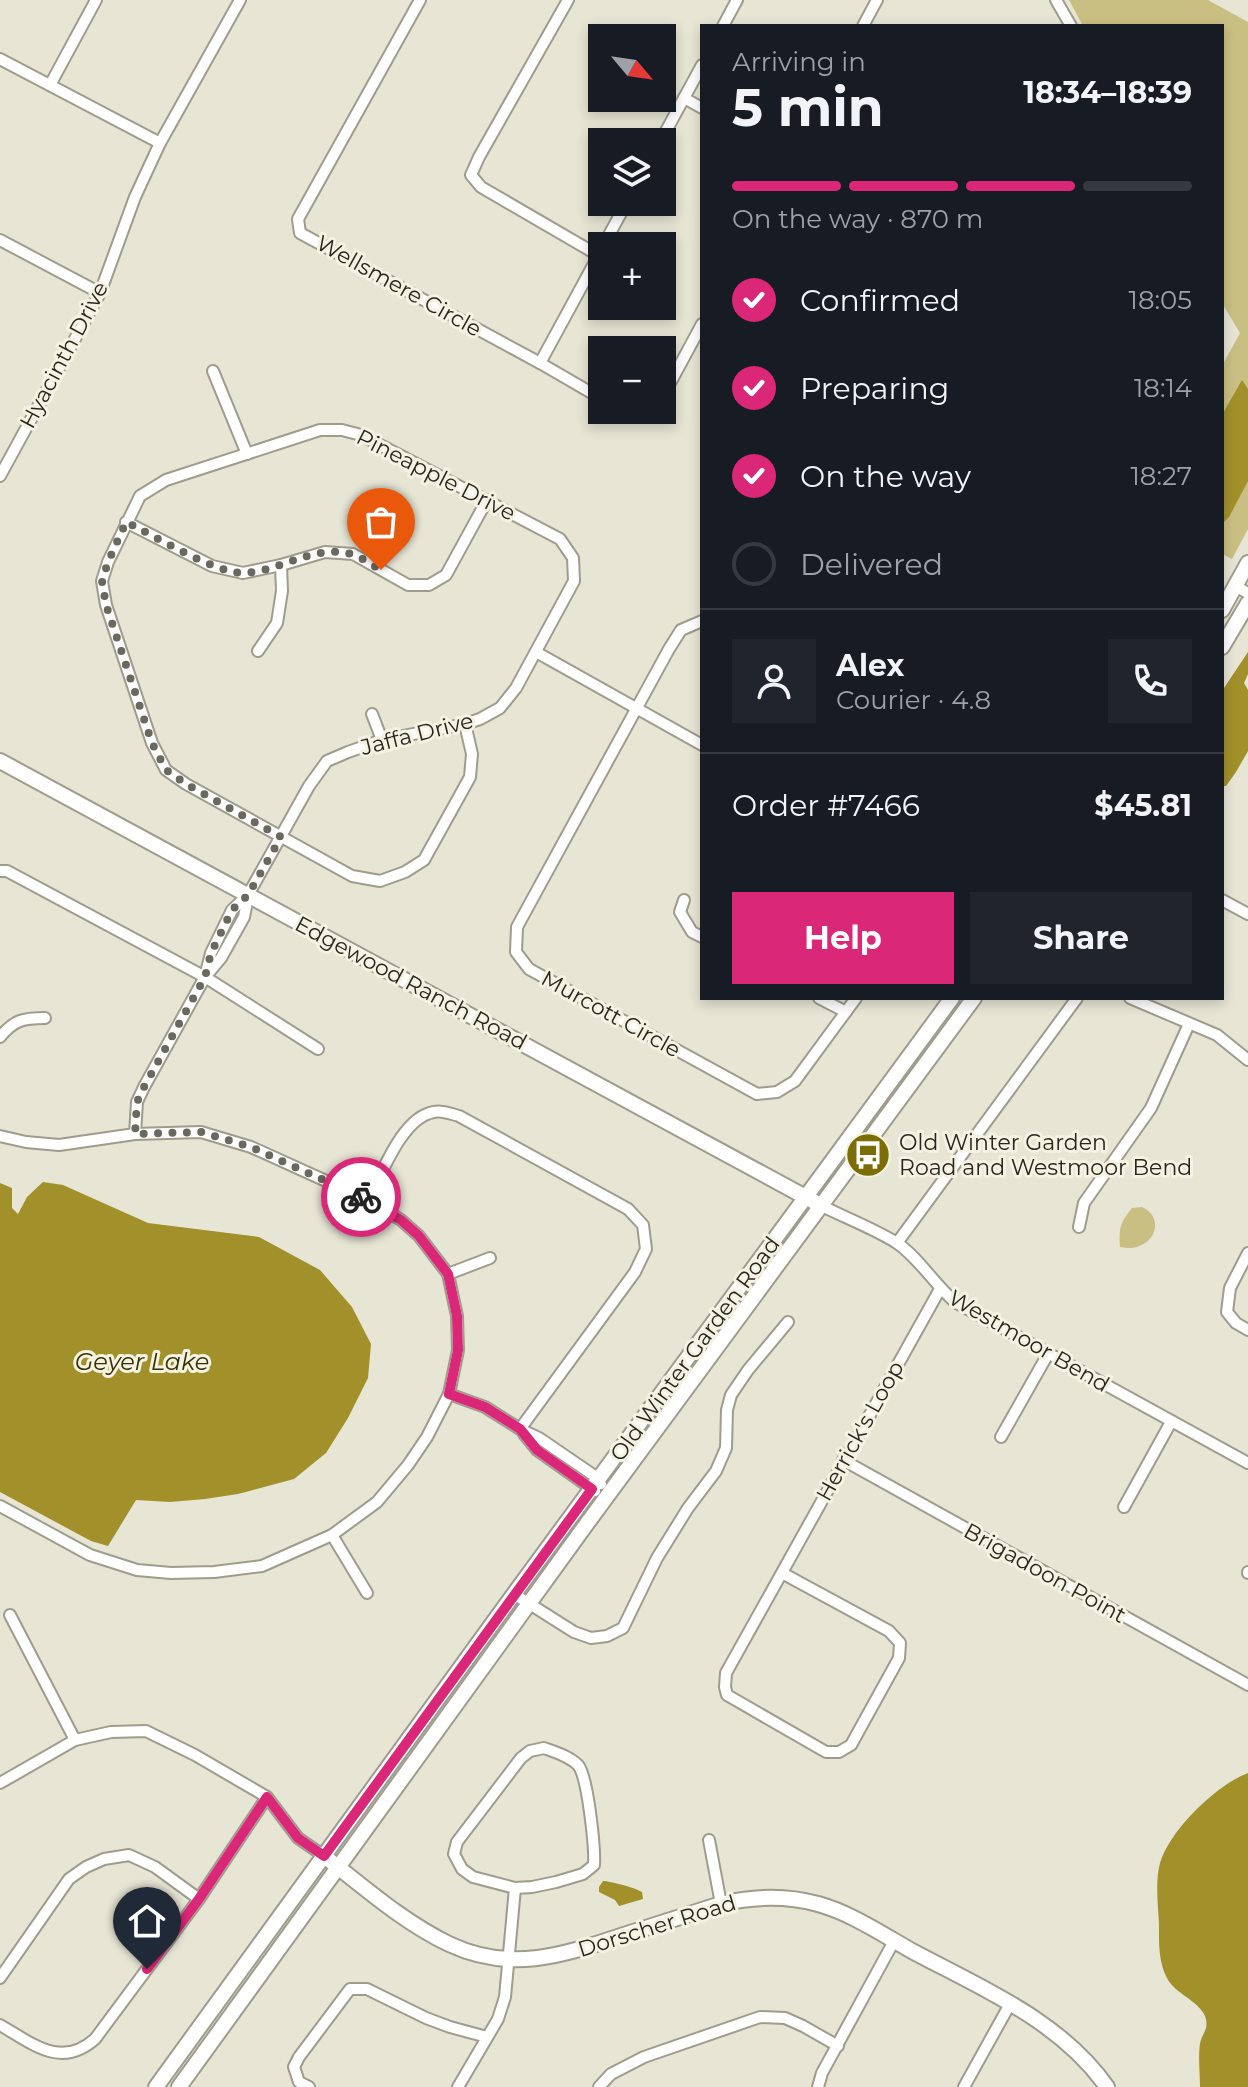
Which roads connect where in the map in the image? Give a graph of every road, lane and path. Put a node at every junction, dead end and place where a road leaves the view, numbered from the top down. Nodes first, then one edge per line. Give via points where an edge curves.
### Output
1 (96, 0) edge
2 (240, 0) edge
3 (420, 0) edge
4 (568, 0) edge
5 (737, 0) edge
6 (877, 0) edge
7 (1056, 0) edge
8 (724, 24) edge
9 (864, 24) edge
10 (1070, 24) edge
11 (0, 59) edge
12 (700, 69) edge
13 (50, 85) junction
14 (684, 98) junction
15 (700, 107) edge
16 (668, 128) edge
17 (160, 143) junction
18 (0, 240) edge
19 (588, 243) edge
20 (588, 274) edge
21 (100, 293) junction
22 (700, 328) edge
23 (540, 363) junction
24 (213, 371) dead end
25 (676, 372) edge
26 (588, 391) edge
27 (247, 454) junction
28 (0, 476) edge
29 (487, 500) junction
30 (126, 522) junction
31 (1248, 563) edge
32 (281, 565) junction
33 (1242, 590) edge
34 (1248, 603) edge
35 (1224, 608) edge
36 (700, 622) edge
37 (1224, 644) edge
38 (258, 651) dead end
39 (536, 652) junction
40 (636, 707) junction
41 (372, 714) dead end
42 (465, 724) junction
43 (382, 740) junction
44 (700, 744) edge
45 (0, 761) edge
46 (281, 837) junction
47 (0, 871) edge
48 (248, 895) junction
49 (684, 900) dead end
50 (1224, 901) edge
51 (1248, 914) edge
52 (700, 936) edge
53 (205, 977) junction
54 (823, 1000) edge
55 (855, 1000) edge
56 (951, 1000) edge
57 (973, 1000) edge
58 (1076, 1000) edge
59 (1135, 1000) edge
60 (846, 1012) junction
61 (45, 1018) dead end
62 (1189, 1024) junction
63 (0, 1037) edge
64 (318, 1049) dead end
65 (1248, 1060) edge
66 (135, 1134) junction
67 (0, 1136) edge
68 (806, 1198) junction
69 (368, 1200) junction
70 (822, 1206) junction
71 (1079, 1227) dead end
72 (897, 1243) junction
73 (1248, 1253) edge
74 (490, 1258) dead end
75 (448, 1274) junction
76 (940, 1289) junction
77 (788, 1322) dead end
78 (1248, 1330) edge
79 (1048, 1354) junction
80 (449, 1394) junction
81 (1171, 1422) junction
82 (520, 1429) junction
83 (1001, 1437) dead end
84 (843, 1460) junction
85 (1248, 1463) edge
86 (595, 1484) junction
87 (607, 1496) junction
88 (0, 1506) edge
89 (1124, 1507) dead end
90 (332, 1535) junction
91 (782, 1573) junction
92 (367, 1593) dead end
93 (514, 1594) junction
94 (529, 1604) junction
95 (10, 1615) dead end
96 (1248, 1685) edge
97 (75, 1740) junction
98 (0, 1783) edge
99 (267, 1797) junction
100 (709, 1840) dead end
101 (324, 1856) junction
102 (337, 1866) junction
103 (515, 1888) junction
104 (199, 1899) junction
105 (721, 1904) junction
106 (894, 1941) junction
107 (508, 1959) junction
108 (0, 1978) edge
109 (1010, 2004) junction
110 (0, 2025) edge
111 (487, 2037) junction
112 (838, 2046) junction
113 (156, 2087) edge
114 (179, 2087) edge
115 (309, 2087) edge
116 (458, 2087) edge
117 (599, 2087) edge
118 (818, 2087) edge
119 (964, 2087) edge
120 (1107, 2087) edge

1 - 13 street
2 - 17 street, Hyacinth Drive
3 - 23 street, Wellsmere Circle via 298,219 300,233
4 - 19 street via 471,175 481,187
5 - 8 street
6 - 9 street
7 - 10 street
11 - 13 street
12 - 14 street
13 - 17 street
14 - 15 street
14 - 16 street
17 - 21 street, Hyacinth Drive
18 - 21 street
20 - 23 street
21 - 28 street, Hyacinth Drive
22 - 25 street
23 - 26 street, Wellsmere Circle
24 - 27 street
27 - 29 street, Pineapple Drive via 320,430 342,430
27 - 30 street, Pineapple Drive via 166,480 140,496
29 - 32 street via 446,575 429,585 408,585 353,554 325,552
29 - 39 street, Pineapple Drive via 560,539 573,558 574,581
30 - 32 street via 212,566 243,573
30 - 46 street, Pineapple Drive via 102,581 152,743 166,770
31 - 33 main road
32 - 38 street via 277,623
33 - 35 main road
34 - 37 main road
36 - 40 street, Murcott Circle via 681,630
39 - 40 street
39 - 42 street, Jaffa Drive via 500,708
40 - 44 street
40 - 60 street, Murcott Circle via 517,927 516,952 529,969 757,1094 777,1092 795,1081
41 - 43 street
42 - 43 street, Jaffa Drive
42 - 46 street, Pineapple Drive via 472,754 470,777 424,860 405,872 380,881 352,876
43 - 46 street, Jaffa Drive via 327,761
45 - 48 main road, Edgewood Ranch Road
46 - 48 street, Jaffa Drive
47 - 53 street
48 - 53 street, Jaffa Drive via 232,910
48 - 68 main road, Edgewood Ranch Road
49 - 52 street via 680,912
50 - 51 street
53 - 64 street
53 - 66 street, Jaffa Drive via 137,1102
54 - 60 street
55 - 60 street, Murcott Circle
56 - 68 main road, Old Winter Garden Road
57 - 70 main road, Old Winter Garden Road
58 - 72 street
59 - 62 street
61 - 63 street via 26,1018
62 - 65 street via 1217,1035
62 - 71 street via 1151,1108 1084,1203
66 - 67 street via 59,1145
66 - 69 street via 201,1132 251,1147
68 - 70 main road, Edgewood Ranch Road
68 - 86 main road, Old Winter Garden Road
69 - 75 street via 419,1236
69 - 82 street via 405,1130 418,1118 443,1112 628,1209 643,1225 646,1249 635,1272
70 - 72 street, Westmoor Bend
70 - 87 main road, Old Winter Garden Road
72 - 76 street, Westmoor Bend
73 - 78 street via 1230,1288 1227,1312
74 - 75 street
75 - 80 street via 458,1350
76 - 79 street, Westmoor Bend
76 - 84 street, Herrick's Loop
77 - 94 street via 731,1395 726,1448 716,1471 657,1558 623,1628 591,1638
79 - 81 street, Westmoor Bend
79 - 83 street
80 - 82 street via 485,1407
80 - 90 street via 408,1465 377,1502
81 - 85 street, Westmoor Bend
81 - 89 street
82 - 86 street via 537,1450
84 - 91 street, Herrick's Loop
84 - 96 street, Brigadoon Point
86 - 87 street
86 - 93 main road, Old Winter Garden Road
87 - 94 main road, Old Winter Garden Road
88 - 90 street via 90,1555 137,1570 171,1573 262,1566
90 - 92 street
91 - 91 street, Herrick's Loop via 726,1673 727,1695 826,1752 839,1752 851,1745 899,1658 900,1643 889,1631
93 - 94 street
93 - 101 main road, Old Winter Garden Road
94 - 102 main road, Old Winter Garden Road
95 - 97 street
97 - 98 street
97 - 99 street via 146,1731
99 - 101 street via 298,1838
99 - 104 street
100 - 105 street
101 - 102 main road, Dorscher Road
101 - 113 main road, Old Winter Garden Road
102 - 107 main road, Dorscher Road via 434,1936 466,1951
102 - 114 main road, Old Winter Garden Road
103 - 103 street via 556,1882 594,1865 579,1766 544,1748 521,1758 457,1842 454,1854 473,1877
103 - 107 street
104 - 108 street via 129,1855 104,1859 69,1879
104 - 110 street via 83,2049 59,2054
105 - 106 main road, Dorscher Road via 759,1897 802,1900 837,1911
105 - 107 main road, Dorscher Road via 563,1955
106 - 109 main road, Dorscher Road
106 - 112 street
107 - 111 street via 505,1997
109 - 119 street
109 - 120 main road, Dorscher Road via 1060,2036
111 - 115 street via 426,2018 367,1989 350,1989 294,2067 299,2082
111 - 116 street
112 - 117 street via 785,2018 760,2017 644,2057 611,2074
112 - 118 street

